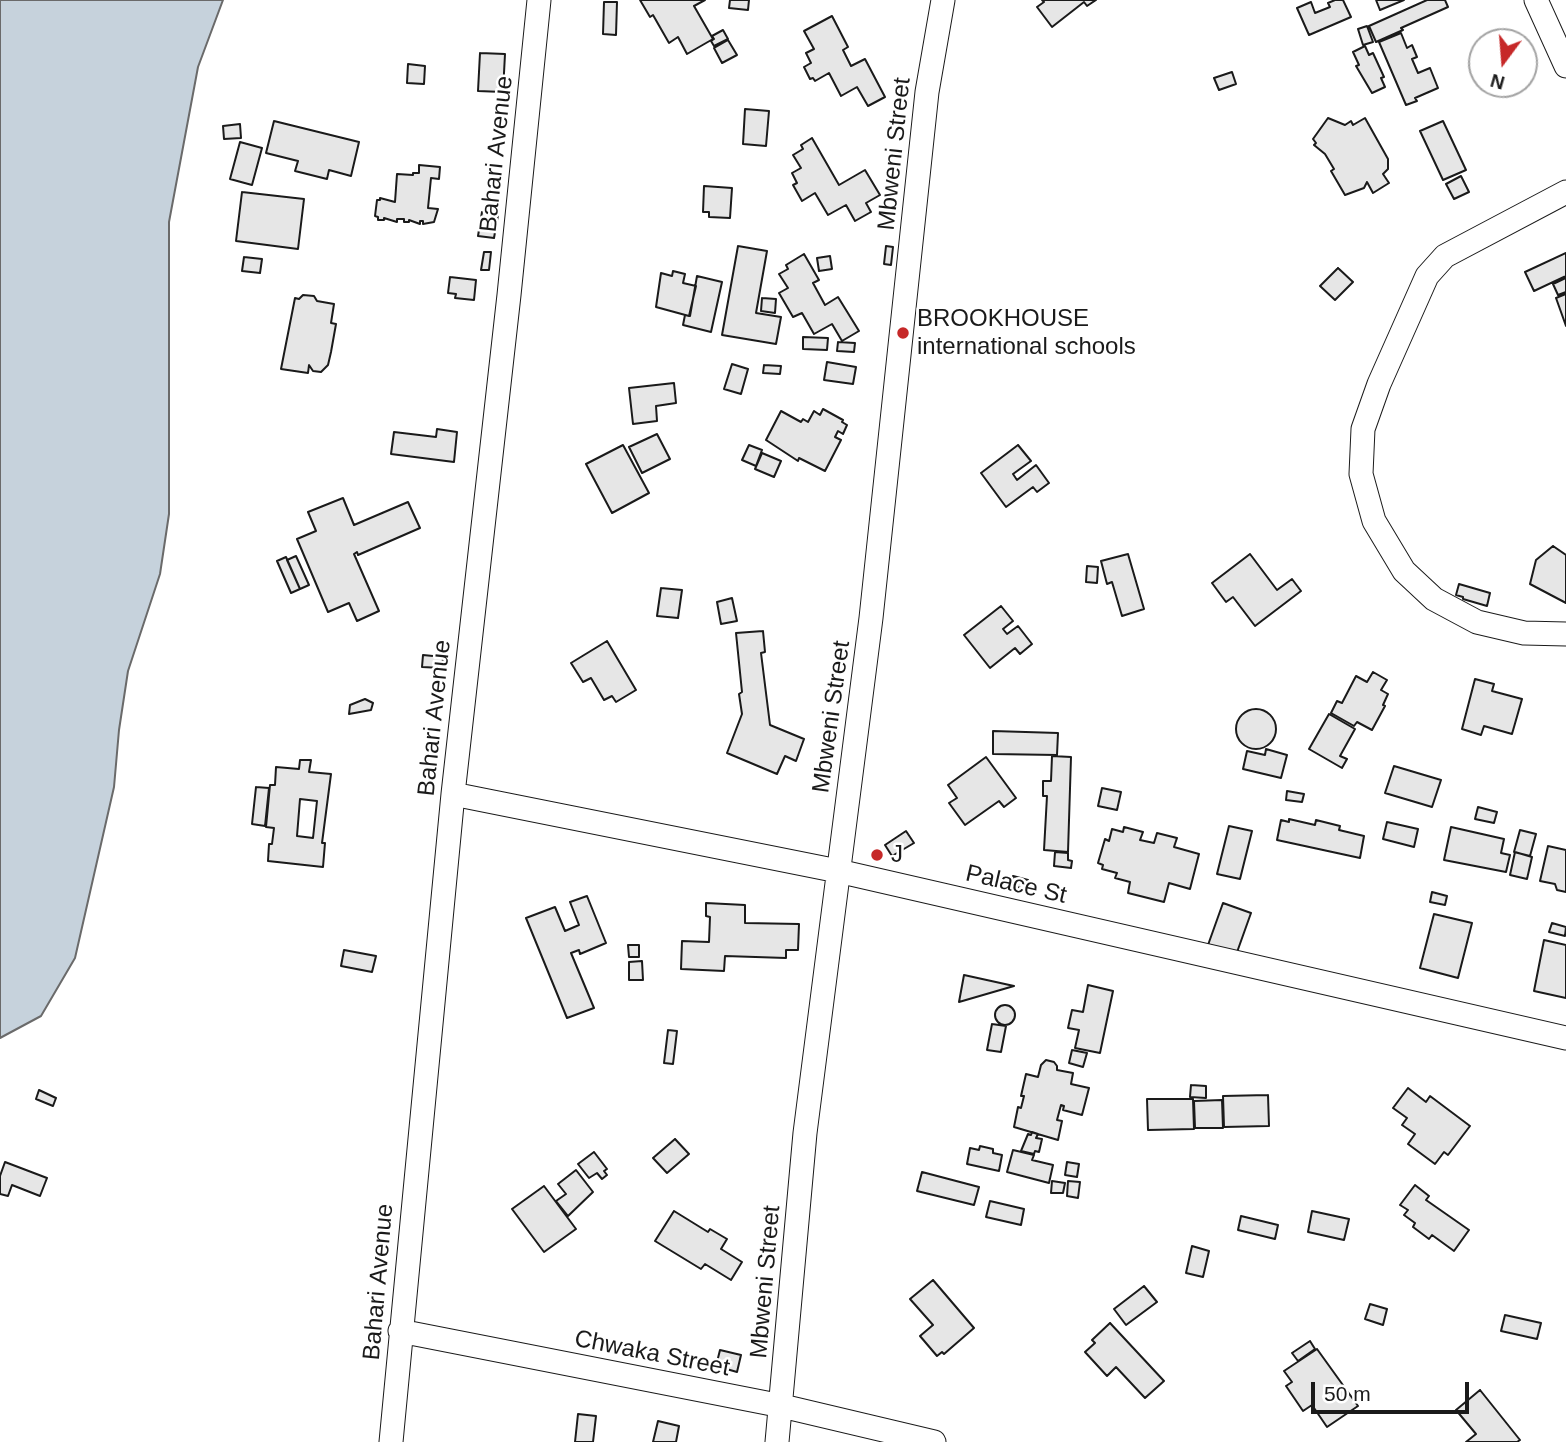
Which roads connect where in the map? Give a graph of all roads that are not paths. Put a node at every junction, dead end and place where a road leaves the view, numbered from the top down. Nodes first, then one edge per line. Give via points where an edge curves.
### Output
1 (539, 0) edge
2 (943, 0) edge
3 (1536, 0) edge
4 (1566, 66) edge
5 (1566, 192) edge
6 (1566, 634) edge
7 (453, 794) junction
8 (838, 871) junction
9 (1566, 1038) edge
10 (400, 1331) junction
11 (782, 1406) junction
12 (391, 1442) edge
13 (777, 1442) edge
14 (934, 1442) edge

1 - 7 street, Bahari Avenue
2 - 8 street, Mbweni Street via 927,92 872,618
3 - 4 street
5 - 6 street via 1445,256 1427,276 1363,429 1362,474 1374,521 1404,572 1434,599 1477,622 1524,633
7 - 8 street, Palace St
7 - 10 street, Bahari Avenue
8 - 9 street, Palace St
8 - 11 street, Mbweni Street via 805,1133
10 - 11 street, Chwaka Street
10 - 12 street, Bahari Avenue
11 - 13 street, Mbweni Street
11 - 14 street, Chwaka Street

